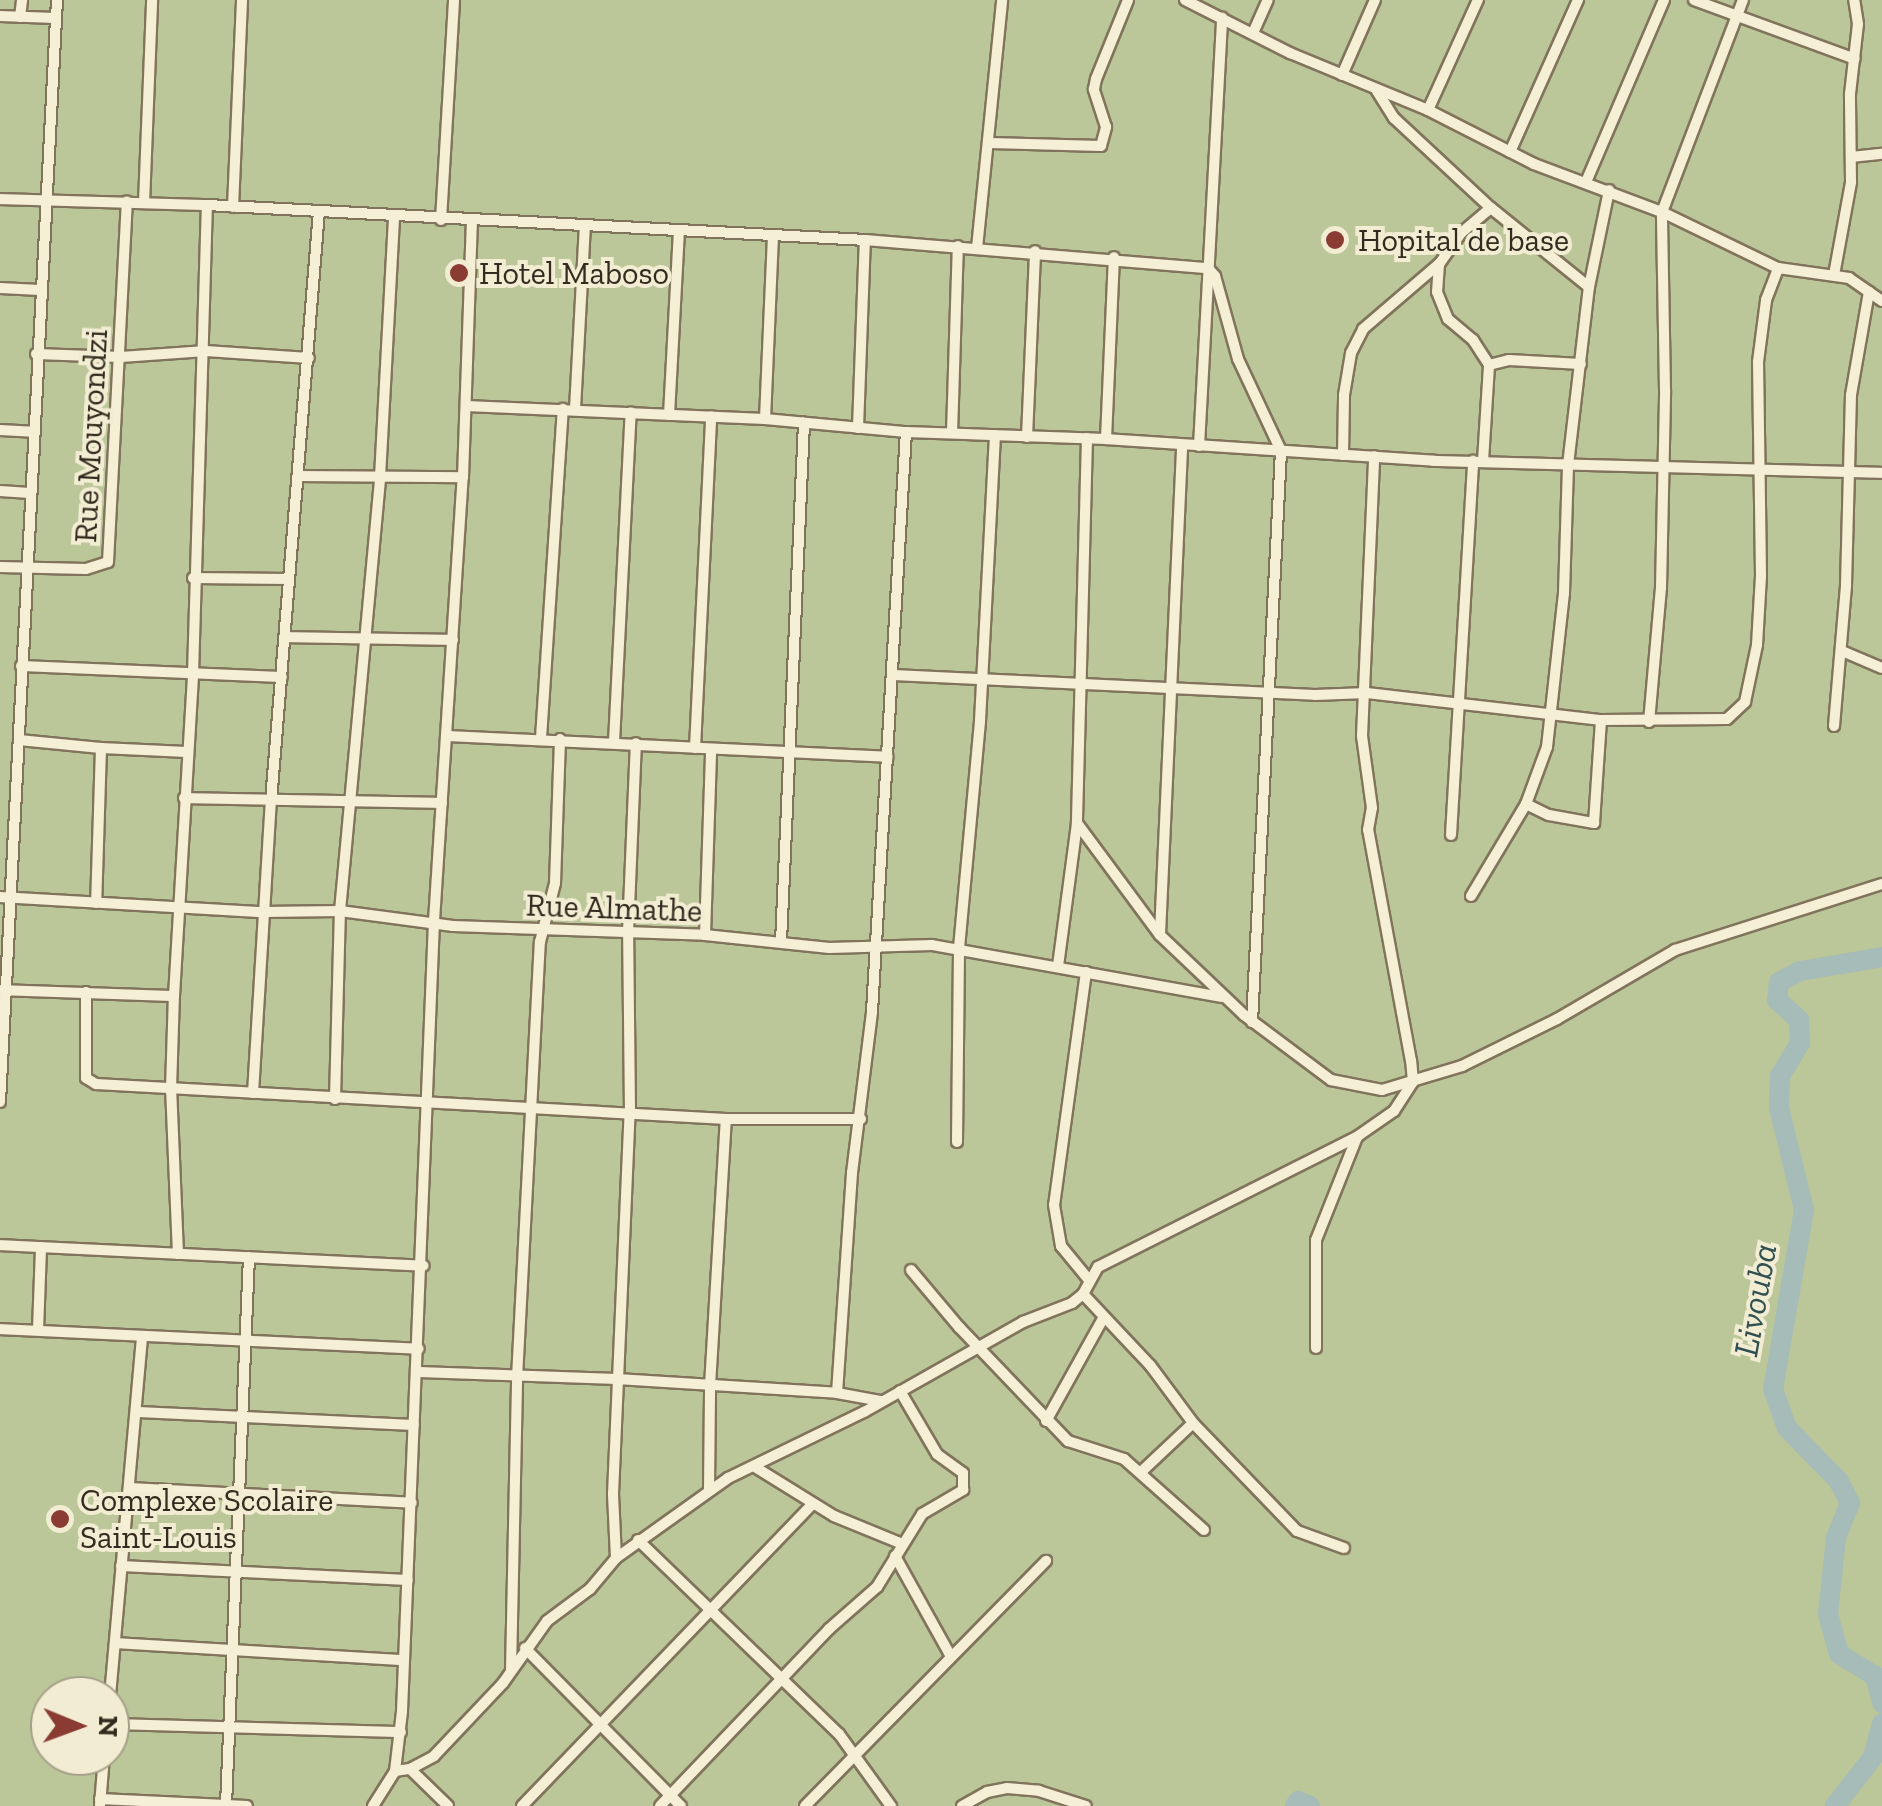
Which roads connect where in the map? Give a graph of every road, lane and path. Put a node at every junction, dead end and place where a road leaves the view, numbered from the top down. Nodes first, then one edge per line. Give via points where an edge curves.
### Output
1 (22, 0) edge
2 (57, 0) edge
3 (152, 0) edge
4 (233, 0) edge
5 (242, 0) edge
6 (454, 0) edge
7 (1002, 0) edge
8 (1128, 0) edge
9 (1185, 0) edge
10 (1268, 0) edge
11 (1375, 0) edge
12 (1478, 0) edge
13 (1578, 0) edge
14 (1664, 0) edge
15 (1694, 0) edge
16 (1742, 0) edge
17 (1854, 0) edge
18 (1736, 14) junction
19 (0, 16) edge
20 (20, 17) junction
21 (55, 18) junction
22 (1222, 18) junction
23 (1253, 33) junction
24 (1855, 59) junction
25 (1342, 75) junction
26 (1376, 90) junction
27 (1428, 110) junction
28 (990, 143) junction
29 (1510, 152) junction
30 (1882, 154) edge
31 (1851, 157) junction
32 (1586, 182) junction
33 (1608, 190) junction
34 (0, 199) edge
35 (48, 201) junction
36 (127, 202) junction
37 (144, 203) junction
38 (206, 205) junction
39 (233, 206) junction
40 (1491, 208) junction
41 (319, 212) junction
42 (1662, 212) junction
43 (394, 216) junction
44 (441, 220) junction
45 (472, 221) junction
46 (585, 226) junction
47 (679, 231) junction
48 (772, 237) junction
49 (865, 240) junction
50 (958, 246) junction
51 (977, 248) junction
52 (1036, 251) junction
53 (1114, 258) junction
54 (1440, 263) junction
55 (1208, 268) junction
56 (1778, 268) junction
57 (1834, 275) junction
58 (1590, 287) junction
59 (0, 288) edge
60 (40, 290) junction
61 (1869, 292) junction
62 (1882, 302) edge
63 (206, 351) junction
64 (36, 354) junction
65 (120, 356) junction
66 (309, 358) junction
67 (1489, 364) junction
68 (1581, 364) junction
69 (466, 406) junction
70 (569, 409) junction
71 (631, 412) junction
72 (669, 415) junction
73 (711, 416) junction
74 (765, 419) junction
75 (804, 423) junction
76 (858, 428) junction
77 (0, 430) edge
78 (33, 432) junction
79 (906, 432) junction
80 (952, 432) junction
81 (994, 434) junction
82 (1027, 437) junction
83 (1087, 438) junction
84 (1106, 439) junction
85 (1182, 446) junction
86 (1200, 446) junction
87 (1282, 451) junction
88 (1344, 455) junction
89 (1374, 456) junction
90 (1478, 461) junction
91 (1568, 465) junction
92 (1663, 469) junction
93 (1758, 470) junction
94 (1882, 473) edge
95 (300, 476) junction
96 (1850, 476) junction
97 (380, 477) junction
98 (463, 477) junction
99 (0, 491) edge
100 (30, 493) junction
101 (0, 568) edge
102 (26, 569) junction
103 (194, 578) junction
104 (290, 580) junction
105 (285, 637) junction
106 (453, 640) junction
107 (363, 641) junction
108 (1842, 652) junction
109 (21, 666) junction
110 (1882, 668) edge
111 (193, 674) junction
112 (893, 675) junction
113 (282, 677) junction
114 (982, 680) junction
115 (1079, 682) junction
116 (1172, 686) junction
117 (1270, 692) junction
118 (1367, 693) junction
119 (1462, 702) junction
120 (1552, 712) junction
121 (1601, 720) junction
122 (1649, 722) junction
123 (1834, 726) dead end
124 (447, 736) junction
125 (541, 738) junction
126 (560, 739) junction
127 (19, 740) junction
128 (614, 742) junction
129 (636, 744) junction
130 (102, 748) junction
131 (695, 748) junction
132 (711, 750) junction
133 (187, 752) junction
134 (788, 752) junction
135 (888, 757) junction
136 (184, 798) junction
137 (350, 800) junction
138 (271, 801) junction
139 (442, 802) junction
140 (1526, 804) junction
141 (1077, 823) junction
142 (0, 828) edge
143 (14, 828) junction
144 (1452, 835) dead end
145 (1882, 884) edge
146 (1471, 896) dead end
147 (5, 897) edge
148 (96, 903) junction
149 (177, 906) junction
150 (340, 911) junction
151 (262, 912) junction
152 (434, 921) junction
153 (545, 930) junction
154 (628, 932) junction
155 (705, 935) junction
156 (1160, 935) junction
157 (781, 942) junction
158 (959, 948) junction
159 (874, 950) junction
160 (1058, 966) junction
161 (1086, 972) junction
162 (3, 990) edge
163 (86, 992) junction
164 (174, 996) junction
165 (1223, 997) junction
166 (1252, 1022) junction
167 (1413, 1082) junction
168 (0, 1085) edge
169 (172, 1089) junction
170 (253, 1093) junction
171 (335, 1099) junction
172 (0, 1102) edge
173 (429, 1104) junction
174 (534, 1108) junction
175 (630, 1112) junction
176 (726, 1119) junction
177 (861, 1119) junction
178 (1358, 1136) junction
179 (958, 1142) dead end
180 (0, 1245) edge
181 (41, 1247) junction
182 (178, 1254) junction
183 (250, 1257) junction
184 (423, 1266) junction
185 (911, 1270) dead end
186 (1088, 1280) junction
187 (1083, 1294) junction
188 (1104, 1317) junction
189 (0, 1329) edge
190 (38, 1330) junction
191 (142, 1336) junction
192 (247, 1341) junction
193 (981, 1347) junction
194 (1316, 1348) dead end
195 (419, 1349) junction
196 (419, 1372) junction
197 (518, 1378) junction
198 (617, 1379) junction
199 (710, 1386) junction
200 (900, 1391) junction
201 (836, 1393) junction
202 (882, 1401) junction
203 (138, 1412) junction
204 (243, 1418) junction
205 (1046, 1420) junction
206 (1193, 1423) junction
207 (414, 1425) junction
208 (755, 1467) junction
209 (1141, 1472) junction
210 (130, 1488) junction
211 (710, 1489) junction
212 (241, 1494) junction
213 (412, 1503) junction
214 (813, 1504) junction
215 (1204, 1530) dead end
216 (638, 1540) junction
217 (900, 1543) junction
218 (1344, 1548) dead end
219 (895, 1556) junction
220 (616, 1558) junction
221 (1046, 1561) dead end
222 (122, 1566) junction
223 (237, 1571) junction
224 (408, 1580) junction
225 (712, 1610) junction
226 (115, 1644) junction
227 (526, 1648) junction
228 (233, 1650) junction
229 (950, 1656) junction
230 (404, 1660) junction
231 (511, 1671) junction
232 (112, 1676) edge
233 (782, 1677) junction
234 (130, 1724) edge
235 (230, 1724) junction
236 (600, 1724) junction
237 (401, 1732) junction
238 (858, 1756) junction
239 (410, 1769) junction
240 (395, 1771) junction
241 (102, 1776) edge
242 (670, 1796) junction
243 (100, 1802) edge
244 (226, 1805) edge
245 (247, 1806) edge
246 (373, 1806) edge
247 (448, 1806) edge
248 (522, 1806) edge
249 (660, 1806) edge
250 (681, 1806) edge
251 (805, 1806) edge
252 (891, 1806) edge
253 (962, 1806) edge
254 (1086, 1806) edge

1 - 20 street
2 - 21 street
3 - 37 street
4 - 5 street
5 - 39 street
6 - 44 street
7 - 28 street
8 - 28 street via 1094,89 1106,127 1101,146
9 - 22 street
10 - 23 street
11 - 25 street
12 - 27 street
13 - 29 street
14 - 32 street
15 - 18 street
16 - 18 street
17 - 24 street
18 - 24 street
18 - 42 street
19 - 20 street
20 - 21 street
21 - 35 street
22 - 23 street
22 - 55 street
23 - 25 street
24 - 31 street
25 - 26 street
26 - 27 street
26 - 40 street via 1394,118
27 - 29 street
28 - 51 street
29 - 32 street
30 - 31 street
31 - 57 street
32 - 33 street
33 - 42 street
33 - 58 street
34 - 35 street
35 - 36 street
35 - 60 street
36 - 37 street
36 - 65 street, Rue Mouyondzi
37 - 38 street
38 - 39 street
38 - 63 street
39 - 41 street
40 - 54 street
40 - 58 street
41 - 43 street
41 - 66 street
42 - 56 street
42 - 92 street
43 - 44 street
43 - 97 street
44 - 45 street
45 - 46 street
45 - 69 street
46 - 47 street
46 - 70 street
47 - 48 street
47 - 72 street
48 - 49 street
48 - 74 street
49 - 50 street
49 - 76 street
50 - 51 street
50 - 80 street
51 - 52 street
52 - 53 street
52 - 82 street
53 - 55 street
53 - 84 street
54 - 67 street via 1437,292 1448,319
54 - 88 street via 1363,329 1351,353
55 - 86 street
55 - 87 street via 1238,359
56 - 57 street
56 - 93 street via 1766,300 1758,362
57 - 61 street
58 - 68 street
59 - 60 street
60 - 64 street
61 - 62 street
61 - 96 street via 1853,380
63 - 65 street
63 - 66 street
63 - 103 street
64 - 65 street
64 - 78 street
65 - 102 street, Rue Mouyondzi via 108,562 98,568
66 - 95 street
67 - 68 street
67 - 90 street
68 - 91 street
69 - 70 street
69 - 98 street
70 - 71 street
70 - 125 street
71 - 72 street
71 - 128 street
72 - 73 street
73 - 74 street
73 - 131 street
74 - 75 street
75 - 76 street
75 - 134 street
76 - 79 street
77 - 78 street
78 - 100 street
79 - 80 street
79 - 112 street
80 - 81 street
81 - 82 street
81 - 114 street
82 - 83 street
83 - 84 street
83 - 115 street
84 - 85 street
85 - 86 street
85 - 116 street
86 - 87 street
87 - 88 street
87 - 117 street
88 - 89 street
89 - 90 street
89 - 118 street
90 - 91 street
90 - 119 street
91 - 92 street
91 - 120 street
92 - 93 street
92 - 122 street
93 - 96 street
93 - 122 street via 1762,575 1746,702 1728,719
94 - 96 street
95 - 97 street
95 - 104 street
96 - 108 street
97 - 98 street
97 - 107 street
98 - 106 street
99 - 100 street
100 - 102 street
101 - 102 street, Rue Mouyondzi
102 - 109 street
103 - 104 street
103 - 111 street
104 - 105 street
105 - 107 street
105 - 113 street
106 - 107 street
106 - 124 street
107 - 137 street
108 - 110 street
108 - 123 street
109 - 111 street
109 - 127 street
111 - 113 street
111 - 133 street
112 - 114 street
112 - 135 street
113 - 138 street
114 - 115 street
114 - 158 street
115 - 116 street
115 - 141 street
116 - 117 street
116 - 156 street
117 - 118 street
117 - 166 street
118 - 119 street
118 - 167 street via 1362,736 1372,808 1368,830
119 - 120 street via 1519,714
119 - 144 street
120 - 121 street
120 - 140 street
121 - 122 street
121 - 140 street via 1594,823
124 - 125 street
124 - 139 street
125 - 126 street
126 - 128 street
126 - 153 street via 554,883
127 - 130 street
127 - 143 street
128 - 129 street
129 - 131 street
129 - 154 street
130 - 133 street
130 - 148 street
131 - 132 street
132 - 134 street
132 - 155 street
133 - 136 street
134 - 135 street
134 - 157 street
135 - 159 street
136 - 138 street
136 - 149 street
137 - 138 street
137 - 139 street
137 - 150 street
138 - 151 street
139 - 152 street
140 - 146 street
141 - 156 street
141 - 160 street
142 - 143 street
143 - 147 street
145 - 167 street via 1675,950 1499,1050
147 - 148 street, Rue Almathe
147 - 162 street
148 - 149 street, Rue Almathe
149 - 151 street, Rue Almathe
149 - 164 street
150 - 151 street, Rue Almathe
150 - 152 street, Rue Almathe
150 - 171 street
151 - 170 street
152 - 153 street, Rue Almathe
152 - 173 street
153 - 154 street, Rue Almathe
153 - 174 street
154 - 155 street, Rue Almathe
154 - 175 street
155 - 157 street, Rue Almathe
156 - 165 street
157 - 159 street, Rue Almathe
158 - 159 street, Rue Almathe
158 - 160 street, Rue Almathe
158 - 179 street
159 - 177 street
160 - 161 street, Rue Almathe
161 - 165 street, Rue Almathe
161 - 186 street via 1054,1205 1061,1246
162 - 163 street
162 - 168 street
163 - 164 street
163 - 169 street via 88,1081
164 - 169 street
165 - 166 street
166 - 167 street via 1346,1086 1382,1090
167 - 178 street via 1394,1111
168 - 172 street
169 - 170 street
169 - 182 street
170 - 171 street
171 - 173 street
173 - 174 street
173 - 184 street
174 - 175 street
174 - 197 street
175 - 176 street
175 - 198 street
176 - 177 street
176 - 199 street
177 - 201 street
178 - 186 street via 1116,1257
178 - 194 street via 1316,1240
180 - 181 street
181 - 182 street
181 - 190 street
182 - 183 street
183 - 184 street
183 - 192 street
184 - 195 street
185 - 193 street
186 - 187 street
187 - 188 street
187 - 193 street
188 - 205 street
188 - 206 street
189 - 190 street
190 - 191 street
191 - 192 street
191 - 203 street
192 - 195 street
192 - 204 street
193 - 200 street
193 - 205 street
195 - 196 street
196 - 197 street
196 - 207 street
197 - 198 street
197 - 231 street
198 - 199 street
198 - 220 street
199 - 201 street
199 - 211 street
200 - 202 street
200 - 217 street via 937,1454 966,1481 960,1494 922,1514
201 - 202 street
202 - 208 street
203 - 204 street
203 - 210 street
204 - 207 street
204 - 212 street
205 - 209 street via 1068,1441 1124,1459
206 - 209 street
206 - 218 street via 1297,1530
207 - 213 street
208 - 211 street
208 - 214 street
209 - 215 street
210 - 212 street
210 - 222 street
211 - 216 street
212 - 213 street
212 - 223 street
213 - 224 street
214 - 217 street
214 - 225 street
216 - 220 street
216 - 225 street
217 - 219 street
219 - 229 street
219 - 233 street via 876,1587
220 - 227 street
221 - 229 street
222 - 223 street
222 - 226 street
223 - 224 street
223 - 228 street
224 - 230 street
225 - 233 street
225 - 236 street
226 - 228 street
226 - 232 street
227 - 231 street
227 - 236 street
228 - 230 street
228 - 235 street
229 - 238 street
230 - 237 street
231 - 239 street via 434,1756
233 - 238 street
233 - 242 street
234 - 235 street
235 - 237 street
235 - 244 street
236 - 242 street
236 - 248 street
237 - 240 street
238 - 251 street
238 - 252 street
239 - 240 street
239 - 247 street
240 - 246 street
241 - 243 street
242 - 249 street
242 - 250 street
243 - 244 street
244 - 245 street
253 - 254 street via 1007,1788

